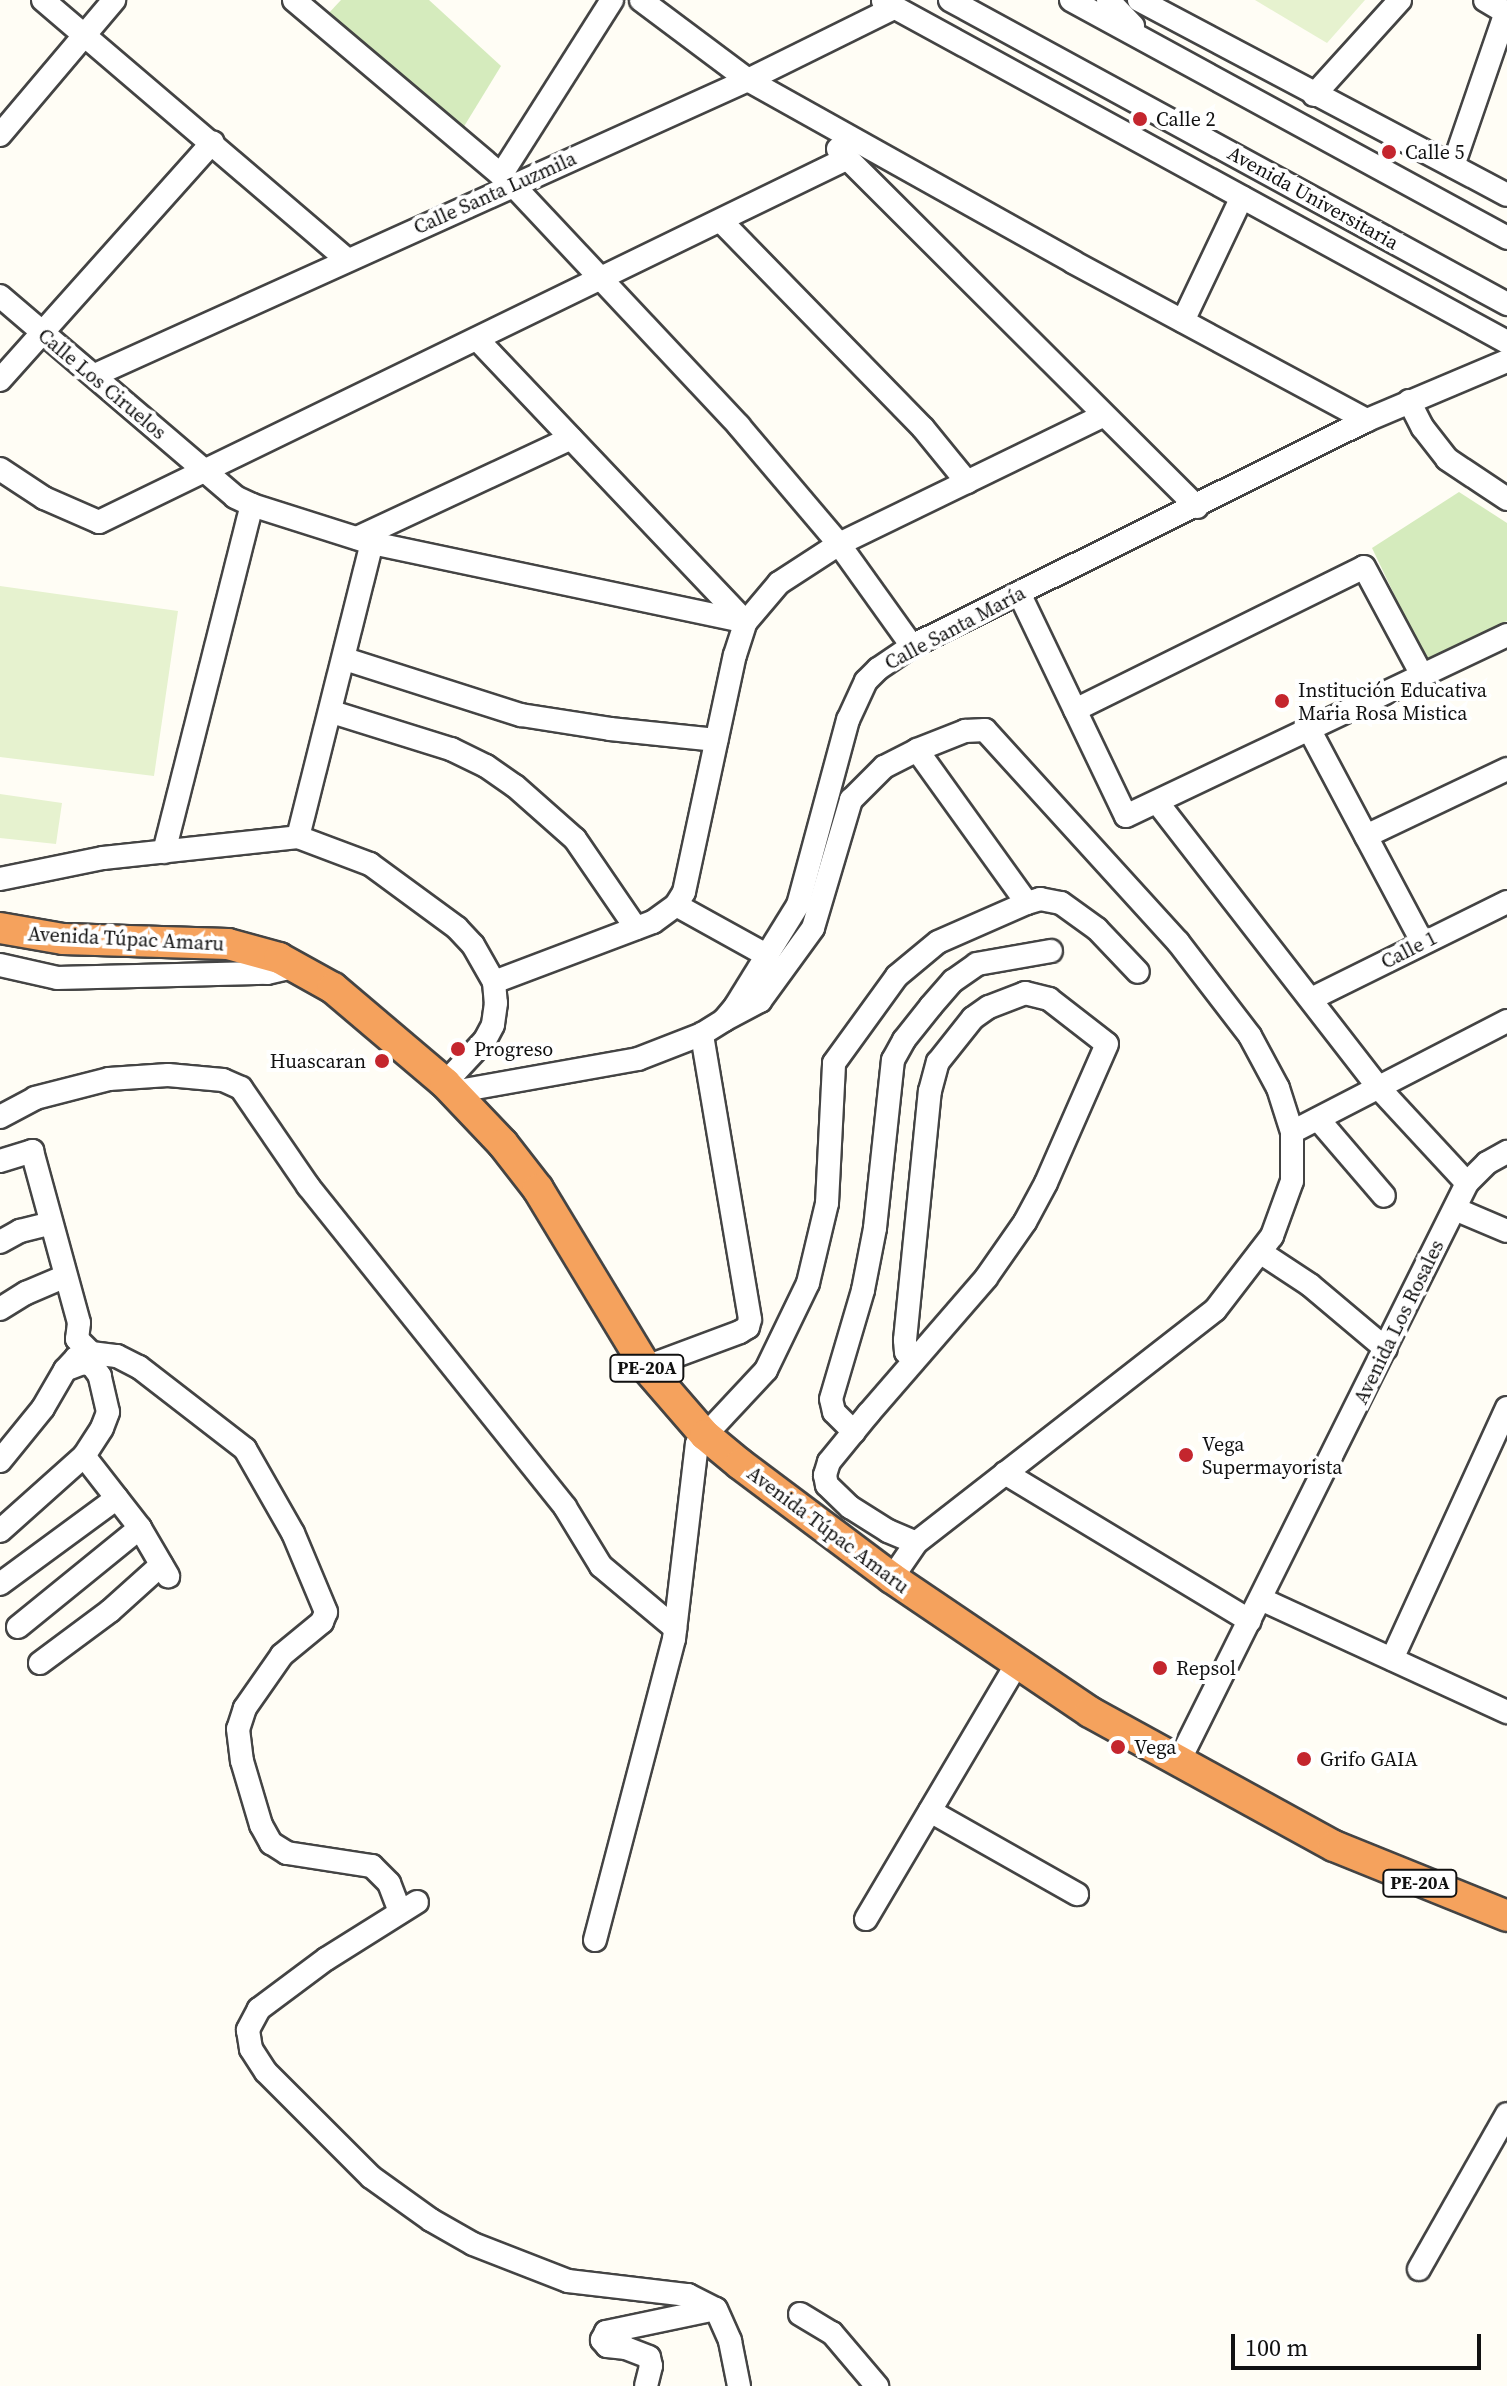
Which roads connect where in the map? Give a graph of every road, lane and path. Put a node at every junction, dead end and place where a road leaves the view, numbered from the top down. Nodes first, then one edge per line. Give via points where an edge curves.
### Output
1 (43, 0) edge
2 (114, 0) edge
3 (294, 0) edge
4 (612, 0) edge
5 (641, 0) edge
6 (950, 0) edge
7 (1071, 0) edge
8 (1108, 0) edge
9 (1139, 0) edge
10 (1400, 0) edge
11 (1485, 0) edge
12 (888, 4) edge
13 (1506, 13) edge
14 (83, 36) junction
15 (1148, 42) junction
16 (748, 80) junction
17 (1314, 95) junction
18 (809, 115) junction
19 (0, 135) edge
20 (213, 142) junction
21 (846, 159) junction
22 (1453, 166) junction
23 (506, 180) junction
24 (1507, 195) edge
25 (1242, 197) junction
26 (721, 221) junction
27 (1507, 238) edge
28 (347, 260) junction
29 (602, 279) junction
30 (0, 296) edge
31 (1507, 304) edge
32 (1183, 321) junction
33 (42, 333) junction
34 (477, 339) junction
35 (1507, 342) edge
36 (1507, 361) edge
37 (95, 375) junction
38 (0, 380) edge
39 (1409, 401) junction
40 (1103, 416) junction
41 (1367, 420) junction
42 (571, 438) junction
43 (0, 469) edge
44 (205, 471) junction
45 (967, 482) junction
46 (1507, 499) edge
47 (252, 505) junction
48 (1197, 507) junction
49 (365, 541) junction
50 (839, 544) junction
51 (1019, 593) junction
52 (746, 622) junction
53 (1507, 635) edge
54 (912, 646) junction
55 (345, 659) junction
56 (1422, 675) junction
57 (1075, 710) junction
58 (332, 712) junction
59 (1309, 729) junction
60 (716, 740) junction
61 (917, 750) junction
62 (1507, 769) edge
63 (1157, 802) junction
64 (1366, 836) junction
65 (298, 837) junction
66 (164, 852) junction
67 (0, 879) edge
68 (1507, 902) edge
69 (1027, 903) junction
70 (676, 905) junction
71 (0, 928) edge
72 (636, 928) junction
73 (1423, 943) junction
74 (1051, 951) dead end
75 (768, 956) junction
76 (0, 965) edge
77 (298, 966) junction
78 (1138, 972) dead end
79 (494, 982) junction
80 (1311, 999) junction
81 (724, 1020) junction
82 (1507, 1021) edge
83 (702, 1034) junction
84 (449, 1088) junction
85 (1379, 1088) junction
86 (0, 1117) edge
87 (1318, 1119) junction
88 (1292, 1132) junction
89 (1507, 1152) edge
90 (0, 1161) edge
91 (1467, 1183) junction
92 (1384, 1196) dead end
93 (1455, 1209) junction
94 (51, 1223) junction
95 (1507, 1231) edge
96 (0, 1242) edge
97 (1260, 1252) junction
98 (66, 1276) junction
99 (0, 1309) edge
100 (1386, 1349) junction
101 (91, 1353) junction
102 (914, 1360) junction
103 (646, 1367) junction
104 (65, 1370) junction
105 (1507, 1408) edge
106 (854, 1432) junction
107 (1502, 1434) edge
108 (705, 1435) junction
109 (84, 1456) junction
110 (0, 1461) edge
111 (1005, 1473) junction
112 (117, 1498) junction
113 (140, 1528) junction
114 (0, 1531) edge
115 (916, 1543) junction
116 (892, 1578) junction
117 (0, 1584) edge
118 (1261, 1599) junction
119 (1250, 1621) junction
120 (18, 1627) dead end
121 (675, 1628) junction
122 (1392, 1659) junction
123 (40, 1663) dead end
124 (1017, 1664) junction
125 (1506, 1709) edge
126 (1178, 1763) junction
127 (930, 1811) junction
128 (1077, 1894) dead end
129 (1507, 1916) edge
130 (866, 1919) dead end
131 (595, 1940) dead end
132 (1507, 2114) edge
133 (1419, 2269) dead end
134 (716, 2309) junction
135 (800, 2314) dead end
136 (646, 2386) edge
137 (739, 2386) edge
138 (877, 2386) edge

1 - 14 street
2 - 14 street
3 - 23 street
4 - 23 street
5 - 16 street
6 - 31 street, Avenida Universitaria
7 - 15 street
8 - 15 street
9 - 17 street
10 - 17 street
11 - 13 street
12 - 16 street, Calle Santa Luzmila
12 - 25 street
13 - 22 street
14 - 19 street
14 - 20 street
15 - 27 street
16 - 18 street
16 - 23 street, Calle Santa Luzmila
17 - 22 street
18 - 21 street
18 - 32 street
20 - 28 street
20 - 33 street
21 - 26 street
21 - 40 street
22 - 24 street
23 - 28 street, Calle Santa Luzmila
23 - 29 street
25 - 32 street
25 - 35 street
26 - 29 street
26 - 45 street via 923,428
28 - 37 street, Calle Santa Luzmila
29 - 34 street
29 - 50 street via 739,426
30 - 33 street, Calle Los Ciruelos
32 - 41 street
33 - 37 street, Calle Los Ciruelos
33 - 38 street
34 - 42 street
34 - 44 street
36 - 39 street, Calle Santa María
37 - 44 street, Calle Los Ciruelos
39 - 41 street, Calle Santa María
39 - 46 street via 1447,459
40 - 45 street
40 - 48 street
41 - 48 street, Calle Santa María
42 - 49 street
42 - 52 street
43 - 44 street via 44,498 99,522
44 - 47 street, Calle Los Ciruelos
45 - 50 street
47 - 49 street, Calle Los Ciruelos
47 - 66 street
48 - 51 street, Calle Santa María
49 - 52 street, Calle Los Ciruelos
49 - 55 street
50 - 52 street via 779,583
50 - 54 street
51 - 54 street, Calle Santa María
51 - 57 street
52 - 60 street
53 - 56 street
54 - 75 street, Calle Santa María via 878,669 856,700 804,888
55 - 58 street
55 - 60 street via 521,715
56 - 57 street via 1364,567
56 - 59 street
57 - 63 street via 1126,816
58 - 65 street
58 - 72 street via 451,749 515,786 575,839
59 - 63 street
59 - 64 street
60 - 70 street via 684,892
61 - 69 street
61 - 81 street via 884,767 851,800 813,928 760,1001
61 - 88 street via 965,731 985,730 1003,747 1168,931 1241,1024 1278,1088
62 - 64 street
63 - 80 street
64 - 73 street
65 - 66 street
65 - 79 street via 370,864 415,895 473,945
66 - 67 street via 40,868
68 - 73 street, Calle 1
69 - 78 street via 1061,903 1097,929
69 - 108 street via 938,942 897,976 834,1063 827,1203 808,1283 766,1370
70 - 72 street
70 - 75 street
71 - 77 highway, Avenida Túpac Amaru / PE-20A via 63,939 228,944
72 - 79 street
73 - 80 street, Calle 1
74 - 106 street via 977,964 931,1006 893,1060 875,1228 831,1399 834,1412
75 - 81 street, Calle Santa María
76 - 77 street, Avenida Túpac Amaru via 57,978 267,973
77 - 84 highway, Avenida Túpac Amaru / PE-20A via 333,988
79 - 84 street via 493,1025
80 - 85 street
81 - 83 street, Calle Santa María
82 - 85 street
83 - 84 street, Calle Santa María via 638,1059
83 - 103 street via 750,1319 740,1332
84 - 103 highway, Avenida Túpac Amaru / PE-20A via 538,1189
85 - 87 street
85 - 91 street
86 - 121 street via 35,1098 109,1079 168,1075 223,1080 241,1088 308,1186 565,1507 601,1566
87 - 88 street
87 - 92 street
88 - 97 street via 1292,1181 1272,1236
89 - 91 street, Avenida Los Rosales
90 - 94 street via 32,1151
91 - 93 street, Avenida Los Rosales
93 - 95 street
93 - 100 street, Avenida Los Rosales
94 - 96 street
94 - 98 street
97 - 100 street via 1310,1285
97 - 111 street via 1215,1310
98 - 99 street
98 - 101 street via 79,1323 77,1339
100 - 118 street, Avenida Los Rosales
101 - 104 street via 76,1358
101 - 134 street via 117,1356 139,1367 245,1449 293,1533 326,1612 322,1622 282,1655 245,1708 238,1729 242,1761 271,1843 287,1853 372,1866 409,1907 259,2009 248,2030 251,2049 266,2072 371,2177 473,2244 568,2281 688,2295
102 - 102 street via 906,1352 905,1340 930,1091 938,1062 973,1018 989,1007 1025,993 1049,999 1107,1044 1098,1072 1025,1222 986,1278
102 - 106 street
103 - 108 highway, Avenida Túpac Amaru / PE-20A
104 - 109 street via 92,1365 100,1376 108,1412
104 - 110 street via 43,1408
105 - 107 street
106 - 115 street via 829,1462 827,1485 850,1507
107 - 122 street
108 - 116 highway, Avenida Túpac Amaru / PE-20A
108 - 121 street via 697,1444
109 - 112 street
109 - 114 street
111 - 115 street
111 - 119 street
112 - 113 street
112 - 117 street
113 - 120 street
113 - 123 street via 165,1571
115 - 116 street
116 - 124 highway, Avenida Túpac Amaru / PE-20A
118 - 119 street, Avenida Los Rosales
118 - 122 street
119 - 126 street, Avenida Los Rosales
121 - 131 street
122 - 125 street
124 - 126 highway, Avenida Túpac Amaru / PE-20A
124 - 127 street
126 - 129 highway, Avenida Túpac Amaru / PE-20A via 1334,1846
127 - 128 street
127 - 130 street
132 - 133 street
134 - 136 street via 606,2332 602,2340 607,2346 649,2357
134 - 137 street via 730,2341
135 - 138 street via 832,2333

